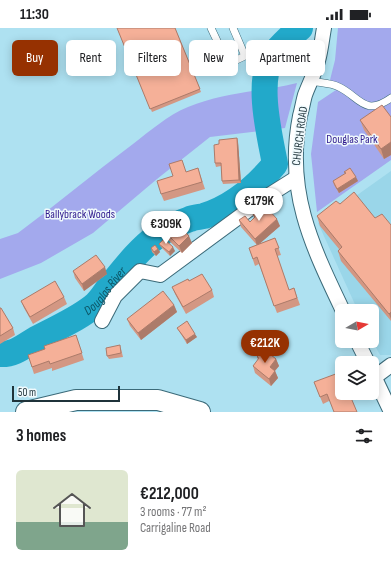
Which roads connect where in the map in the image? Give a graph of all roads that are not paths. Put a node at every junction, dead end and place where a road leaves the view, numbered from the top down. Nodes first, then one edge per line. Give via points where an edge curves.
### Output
1 (211, 28) edge
2 (233, 28) edge
3 (324, 28) edge
4 (311, 81) junction
5 (391, 98) edge
6 (296, 178) junction
7 (340, 304) edge
8 (102, 321) dead end
9 (391, 365) edge
10 (379, 371) edge
11 (379, 387) edge
12 (26, 412) edge
13 (200, 412) edge
14 (391, 412) edge

1 - 2 lane via 228,64 245,56
3 - 4 street, CHURCH ROAD via 318,61
4 - 5 lane via 338,87 368,106
4 - 6 street, CHURCH ROAD via 300,118
6 - 7 street, CHURCH ROAD via 302,212 319,260
6 - 8 street via 160,275 140,271 115,296
9 - 10 street
11 - 14 street
12 - 13 main road via 76,400 158,400

